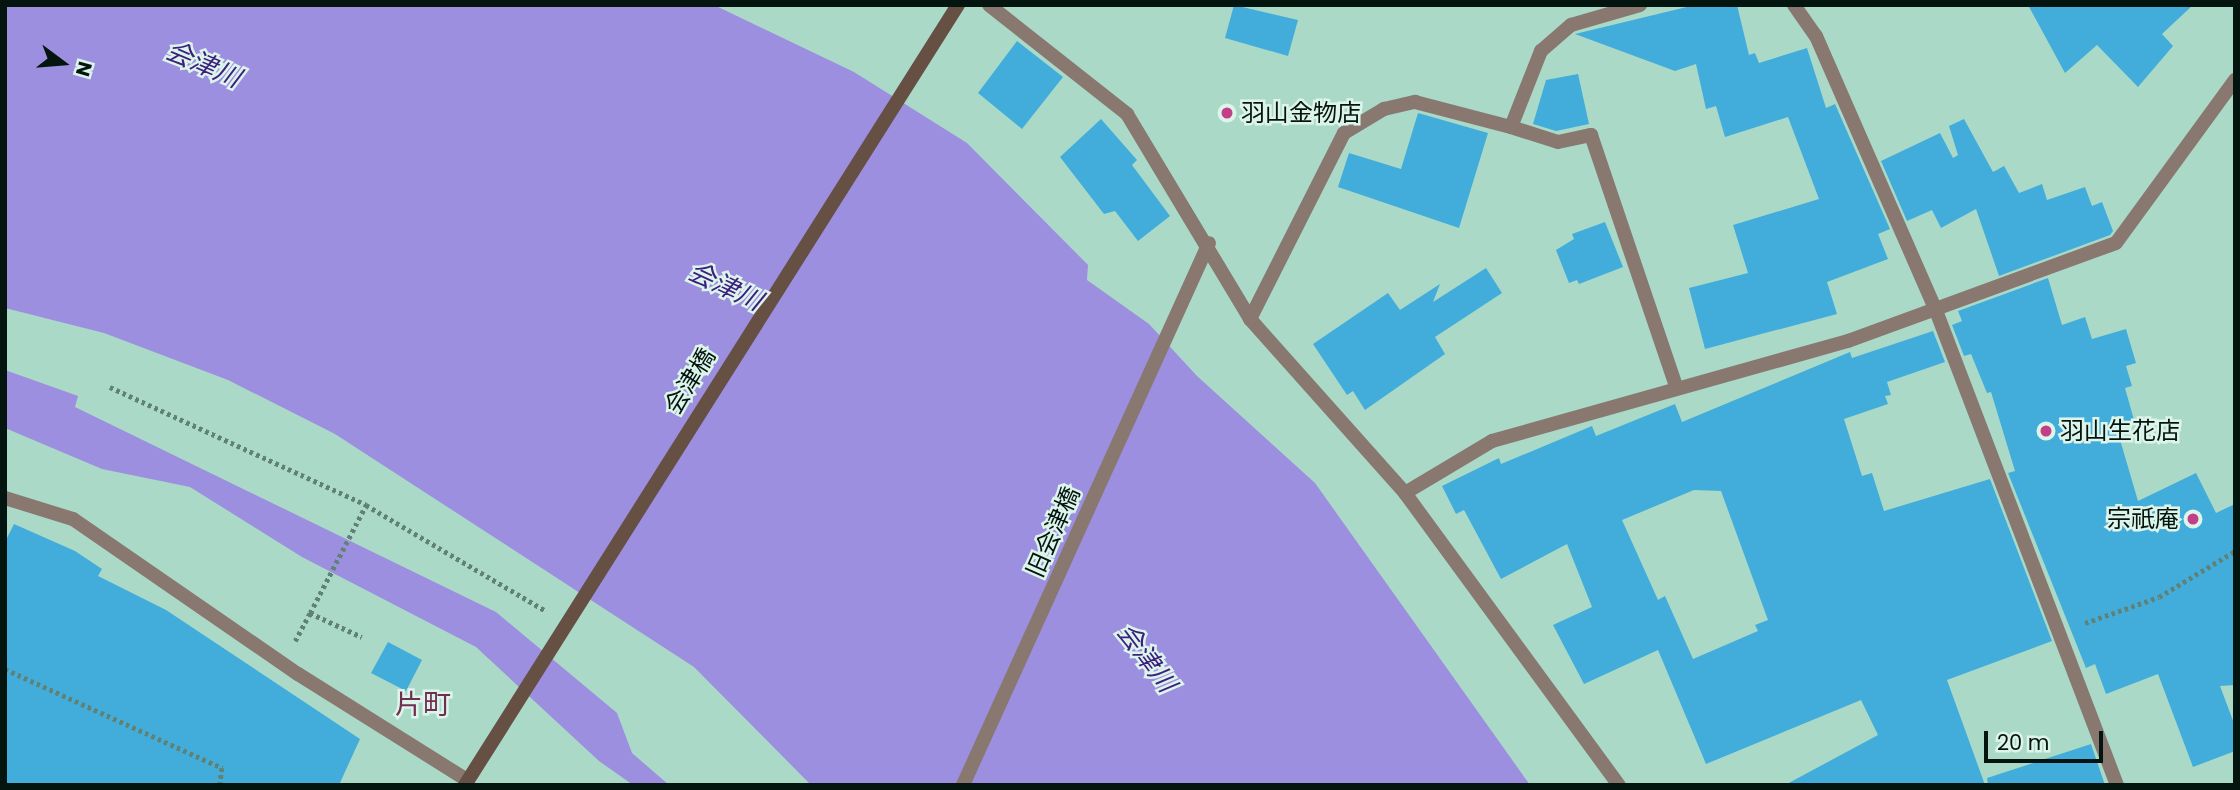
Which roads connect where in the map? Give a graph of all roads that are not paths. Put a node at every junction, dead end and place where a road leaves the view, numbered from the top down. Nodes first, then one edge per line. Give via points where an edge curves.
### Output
1 (958, 5) edge
2 (989, 5) edge
3 (1640, 5) edge
4 (1794, 5) edge
5 (2235, 80) edge
6 (1511, 127) junction
7 (1209, 243) junction
8 (1935, 308) junction
9 (1250, 318) junction
10 (1676, 386) junction
11 (1405, 493) junction
12 (5, 498) edge
13 (469, 783) edge
14 (963, 785) edge
15 (1619, 785) edge
16 (2117, 785) edge

1 - 13 main road, 会津橋
2 - 7 street via 1127,114
3 - 6 street via 1571,25 1541,51
4 - 8 street via 1816,36
5 - 8 street via 2116,243
6 - 9 street via 1415,102 1384,109 1344,132
6 - 10 street via 1558,142 1591,135
7 - 9 street
7 - 14 street, 旧会津橋
8 - 10 street via 1848,341
8 - 16 street
9 - 11 street
10 - 11 street via 1492,441
11 - 15 street
12 - 13 street via 73,519 283,664

